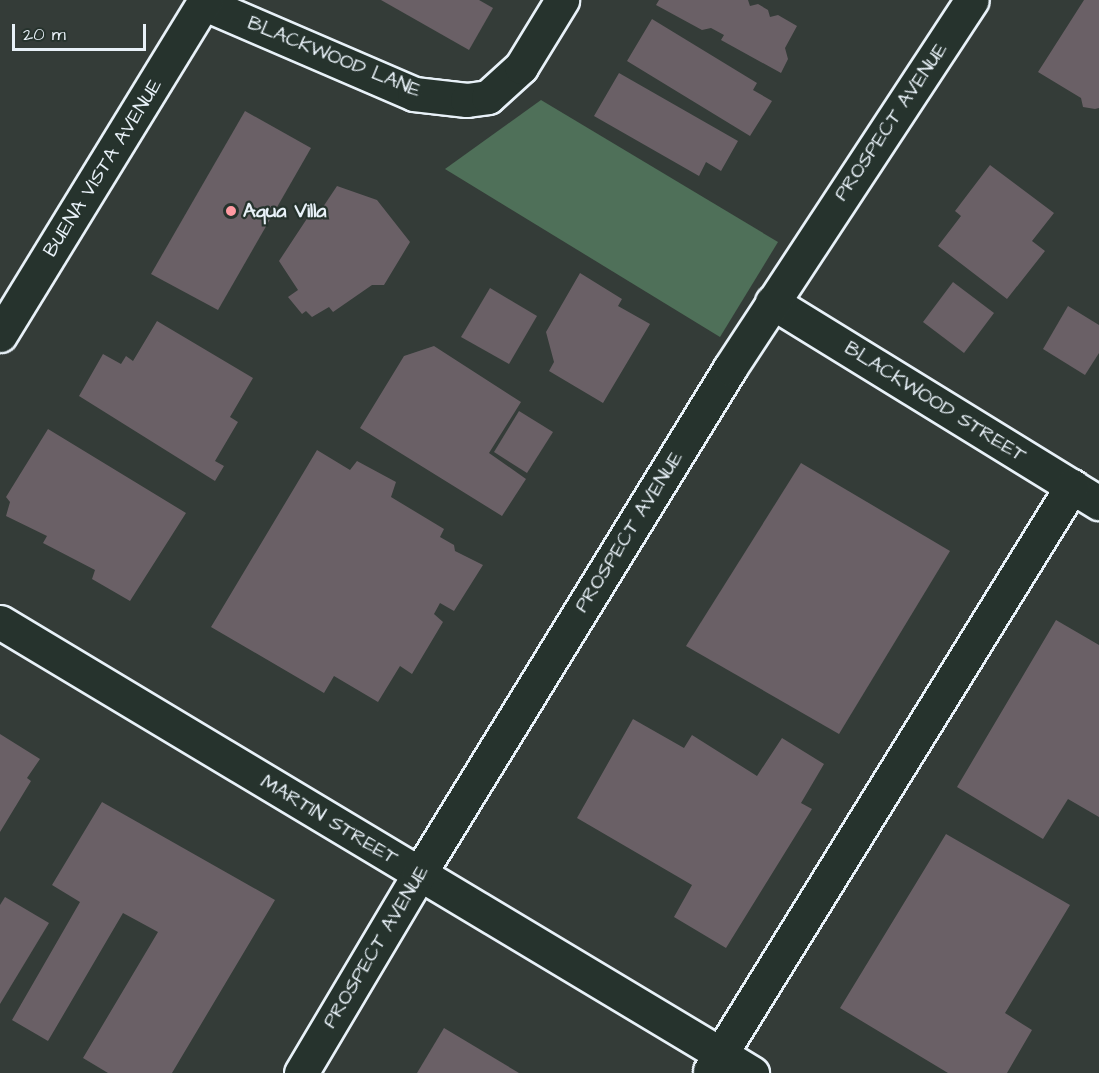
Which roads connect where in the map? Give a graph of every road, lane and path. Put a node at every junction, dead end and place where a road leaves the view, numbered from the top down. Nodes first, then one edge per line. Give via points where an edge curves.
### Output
1 (562, 0) edge
2 (972, 0) edge
3 (204, 2) edge
4 (772, 302) junction
5 (0, 335) edge
6 (1072, 486) junction
7 (1099, 502) edge
8 (0, 622) edge
9 (419, 874) junction
10 (715, 1063) edge
11 (301, 1073) edge
12 (752, 1073) edge

1 - 3 street, BLACKWOOD LANE via 521,67 488,97 467,100 414,94
2 - 4 street, PROSPECT AVENUE
3 - 5 street, BUENA VISTA AVENUE
4 - 6 street, BLACKWOOD STREET
4 - 9 street, PROSPECT AVENUE
6 - 7 street, BLACKWOOD STREET
6 - 10 street
8 - 9 street, MARTIN STREET
9 - 10 street, MARTIN STREET
9 - 11 street, PROSPECT AVENUE
10 - 12 street, MARTIN STREET

